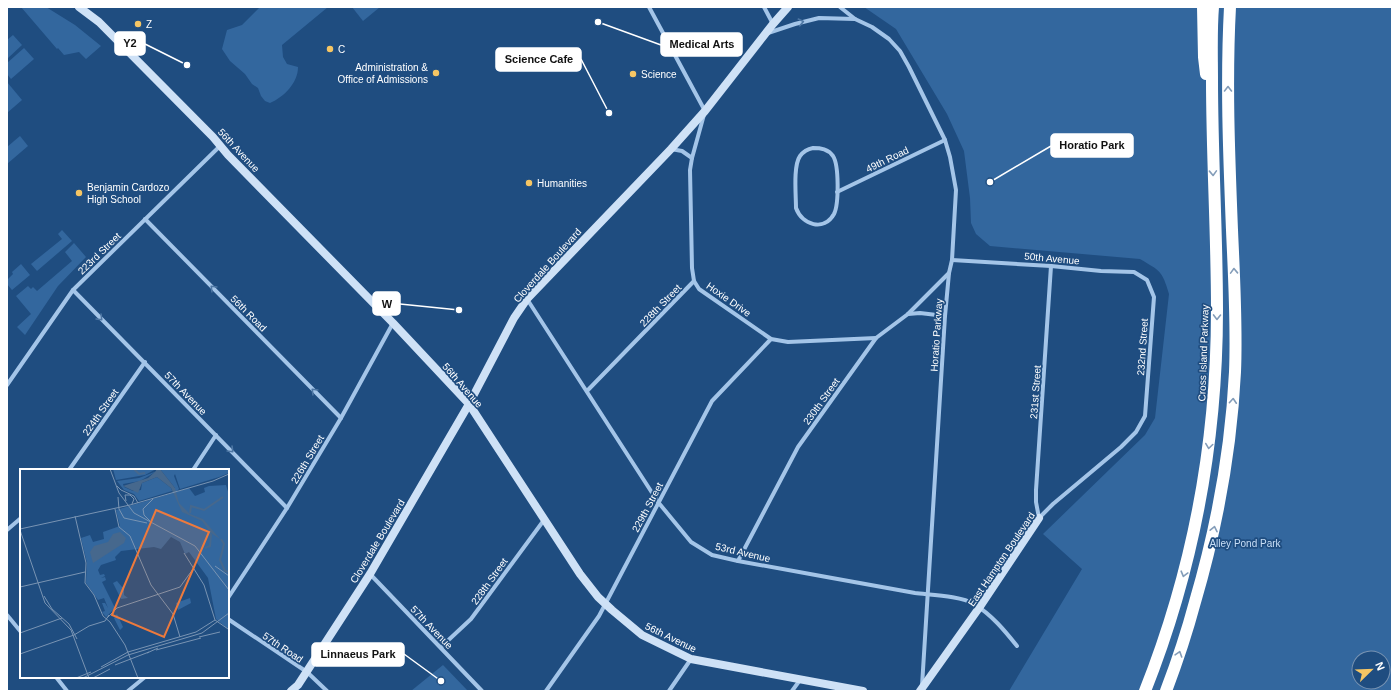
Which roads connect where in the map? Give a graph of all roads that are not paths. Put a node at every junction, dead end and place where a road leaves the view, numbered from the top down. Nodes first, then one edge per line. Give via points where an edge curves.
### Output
1 (79, 7) edge
2 (649, 7) edge
3 (764, 7) edge
4 (788, 7) edge
5 (840, 7) edge
6 (1203, 7) edge
7 (1213, 7) edge
8 (1230, 7) edge
9 (1236, 7) edge
10 (855, 19) junction
11 (773, 24) junction
12 (764, 35) junction
13 (1227, 59) junction
14 (705, 111) junction
15 (1212, 134) junction
16 (945, 140) junction
17 (220, 146) junction
18 (670, 149) junction
19 (692, 158) junction
20 (837, 192) junction
21 (145, 219) junction
22 (952, 260) junction
23 (1051, 266) junction
24 (949, 273) junction
25 (1147, 280) joint
26 (694, 281) junction
27 (73, 290) junction
28 (527, 299) junction
29 (908, 314) junction
30 (945, 316) junction
31 (393, 323) junction
32 (876, 338) junction
33 (771, 339) junction
34 (145, 362) junction
35 (7, 385) edge
36 (586, 391) junction
37 (469, 404) junction
38 (1145, 416) joint
39 (341, 418) junction
40 (216, 435) junction
41 (70, 469) edge
42 (194, 469) edge
43 (658, 502) junction
44 (288, 508) junction
45 (1039, 518) junction
46 (20, 519) edge
47 (544, 520) junction
48 (7, 530) edge
49 (738, 562) junction
50 (370, 574) junction
51 (927, 595) junction
52 (229, 596) edge
53 (605, 604) junction
54 (979, 608) junction
55 (7, 614) edge
56 (229, 620) edge
57 (20, 631) edge
58 (1017, 646) dead end
59 (440, 647) junction
60 (691, 659) junction
61 (307, 672) junction
62 (57, 678) edge
63 (144, 678) edge
64 (800, 680) junction
65 (921, 690) edge
66 (67, 691) edge
67 (128, 691) edge
68 (291, 691) edge
69 (327, 691) edge
70 (482, 691) edge
71 (546, 691) edge
72 (669, 691) edge
73 (792, 691) edge
74 (863, 691) edge
75 (1145, 691) edge
76 (1166, 691) edge

1 - 17 street, 56th Avenue via 100,22
2 - 14 street
3 - 11 street
4 - 11 street, Cloverdale Boulevard
5 - 10 street, Horatio Parkway
6 - 15 highway via 1204,57
7 - 15 highway, Cross Island Parkway
8 - 13 highway
9 - 13 highway
12 -> 10 street, Horatio Parkway via 819,18
10 - 16 street, Horatio Parkway via 872,27 900,51
11 - 12 street, Cloverdale Boulevard
12 - 14 street, Cloverdale Boulevard
76 -> 13 highway via 1208,560 1230,435 1235,372 1235,312
14 - 18 street, Cloverdale Boulevard
14 - 19 street, Hoxie Drive
15 -> 75 highway, Cross Island Parkway via 1217,309 1216,373 1210,435 1190,551 1174,609
16 - 20 street, 49th Road
16 - 22 street, Horatio Parkway via 956,190
17 - 21 street, 223rd Street
17 - 31 street, 56th Avenue
18 - 19 street via 682,151
18 - 28 street, Cloverdale Boulevard
19 - 26 street, Hoxie Drive via 690,185
20 - 20 street via 837,166 834,157 820,148 804,152 796,164 796,208 801,217 811,224 826,222 834,214
21 - 27 street, 223rd Street
39 -> 21 street, 56th Road
22 - 23 street, 50th Avenue
22 - 24 street, Horatio Parkway
23 - 25 street, 50th Avenue via 1134,272
23 - 45 street, 231st Street via 1036,490
24 - 29 street, 230th Street
24 - 30 street, Horatio Parkway
25 - 38 street, 232nd Street via 1154,297
26 - 33 street, Hoxie Drive via 699,289
26 - 36 street, 228th Street
27 -> 34 street, 57th Avenue
27 - 35 street, 223rd Street
28 - 36 street, 53rd Avenue
28 - 37 street, Cloverdale Boulevard via 514,318
29 - 30 street
29 - 32 street, 230th Street
30 - 51 street, Horatio Parkway
31 - 37 street, 56th Avenue
31 - 39 street, 226th Street
32 - 33 street, Hoxie Drive via 788,342
32 - 49 street, 230th Street via 798,447
33 - 43 street, 229th Street via 712,401
34 - 40 street, 57th Avenue
34 - 41 street, 224th Street
36 - 43 street, 53rd Avenue
37 - 47 street, 56th Avenue
37 - 50 street, Cloverdale Boulevard
38 - 45 street, East Hampton Boulevard via 1136,432 1121,447
39 - 44 street, 226th Street
40 - 42 street
40 -> 44 street, 57th Avenue
43 - 49 street, 53rd Avenue via 691,542 712,555
43 - 53 street, 229th Street
44 - 52 street, 226th Street
45 - 54 street, East Hampton Boulevard
46 - 48 street
47 - 53 street, 56th Avenue via 580,574
47 - 59 street, 228th Street via 471,619
49 - 51 street, 53rd Avenue
50 - 59 street, 57th Avenue
50 - 61 street, Cloverdale Boulevard
51 - 54 street, 53rd Avenue via 964,600
51 - 65 street, Horatio Parkway
53 - 60 street, 56th Avenue via 642,635
53 - 71 street, 229th Street
54 - 58 street, 53rd Avenue via 1003,628
54 - 65 street, East Hampton Boulevard
55 - 57 street
56 - 61 street, 57th Road
59 - 70 street, 57th Avenue
60 - 64 street, 56th Avenue
60 - 72 street
61 - 68 street, Cloverdale Boulevard
61 - 69 street, 57th Road
62 - 66 street
63 - 67 street
64 - 73 street
64 - 74 street, 56th Avenue

